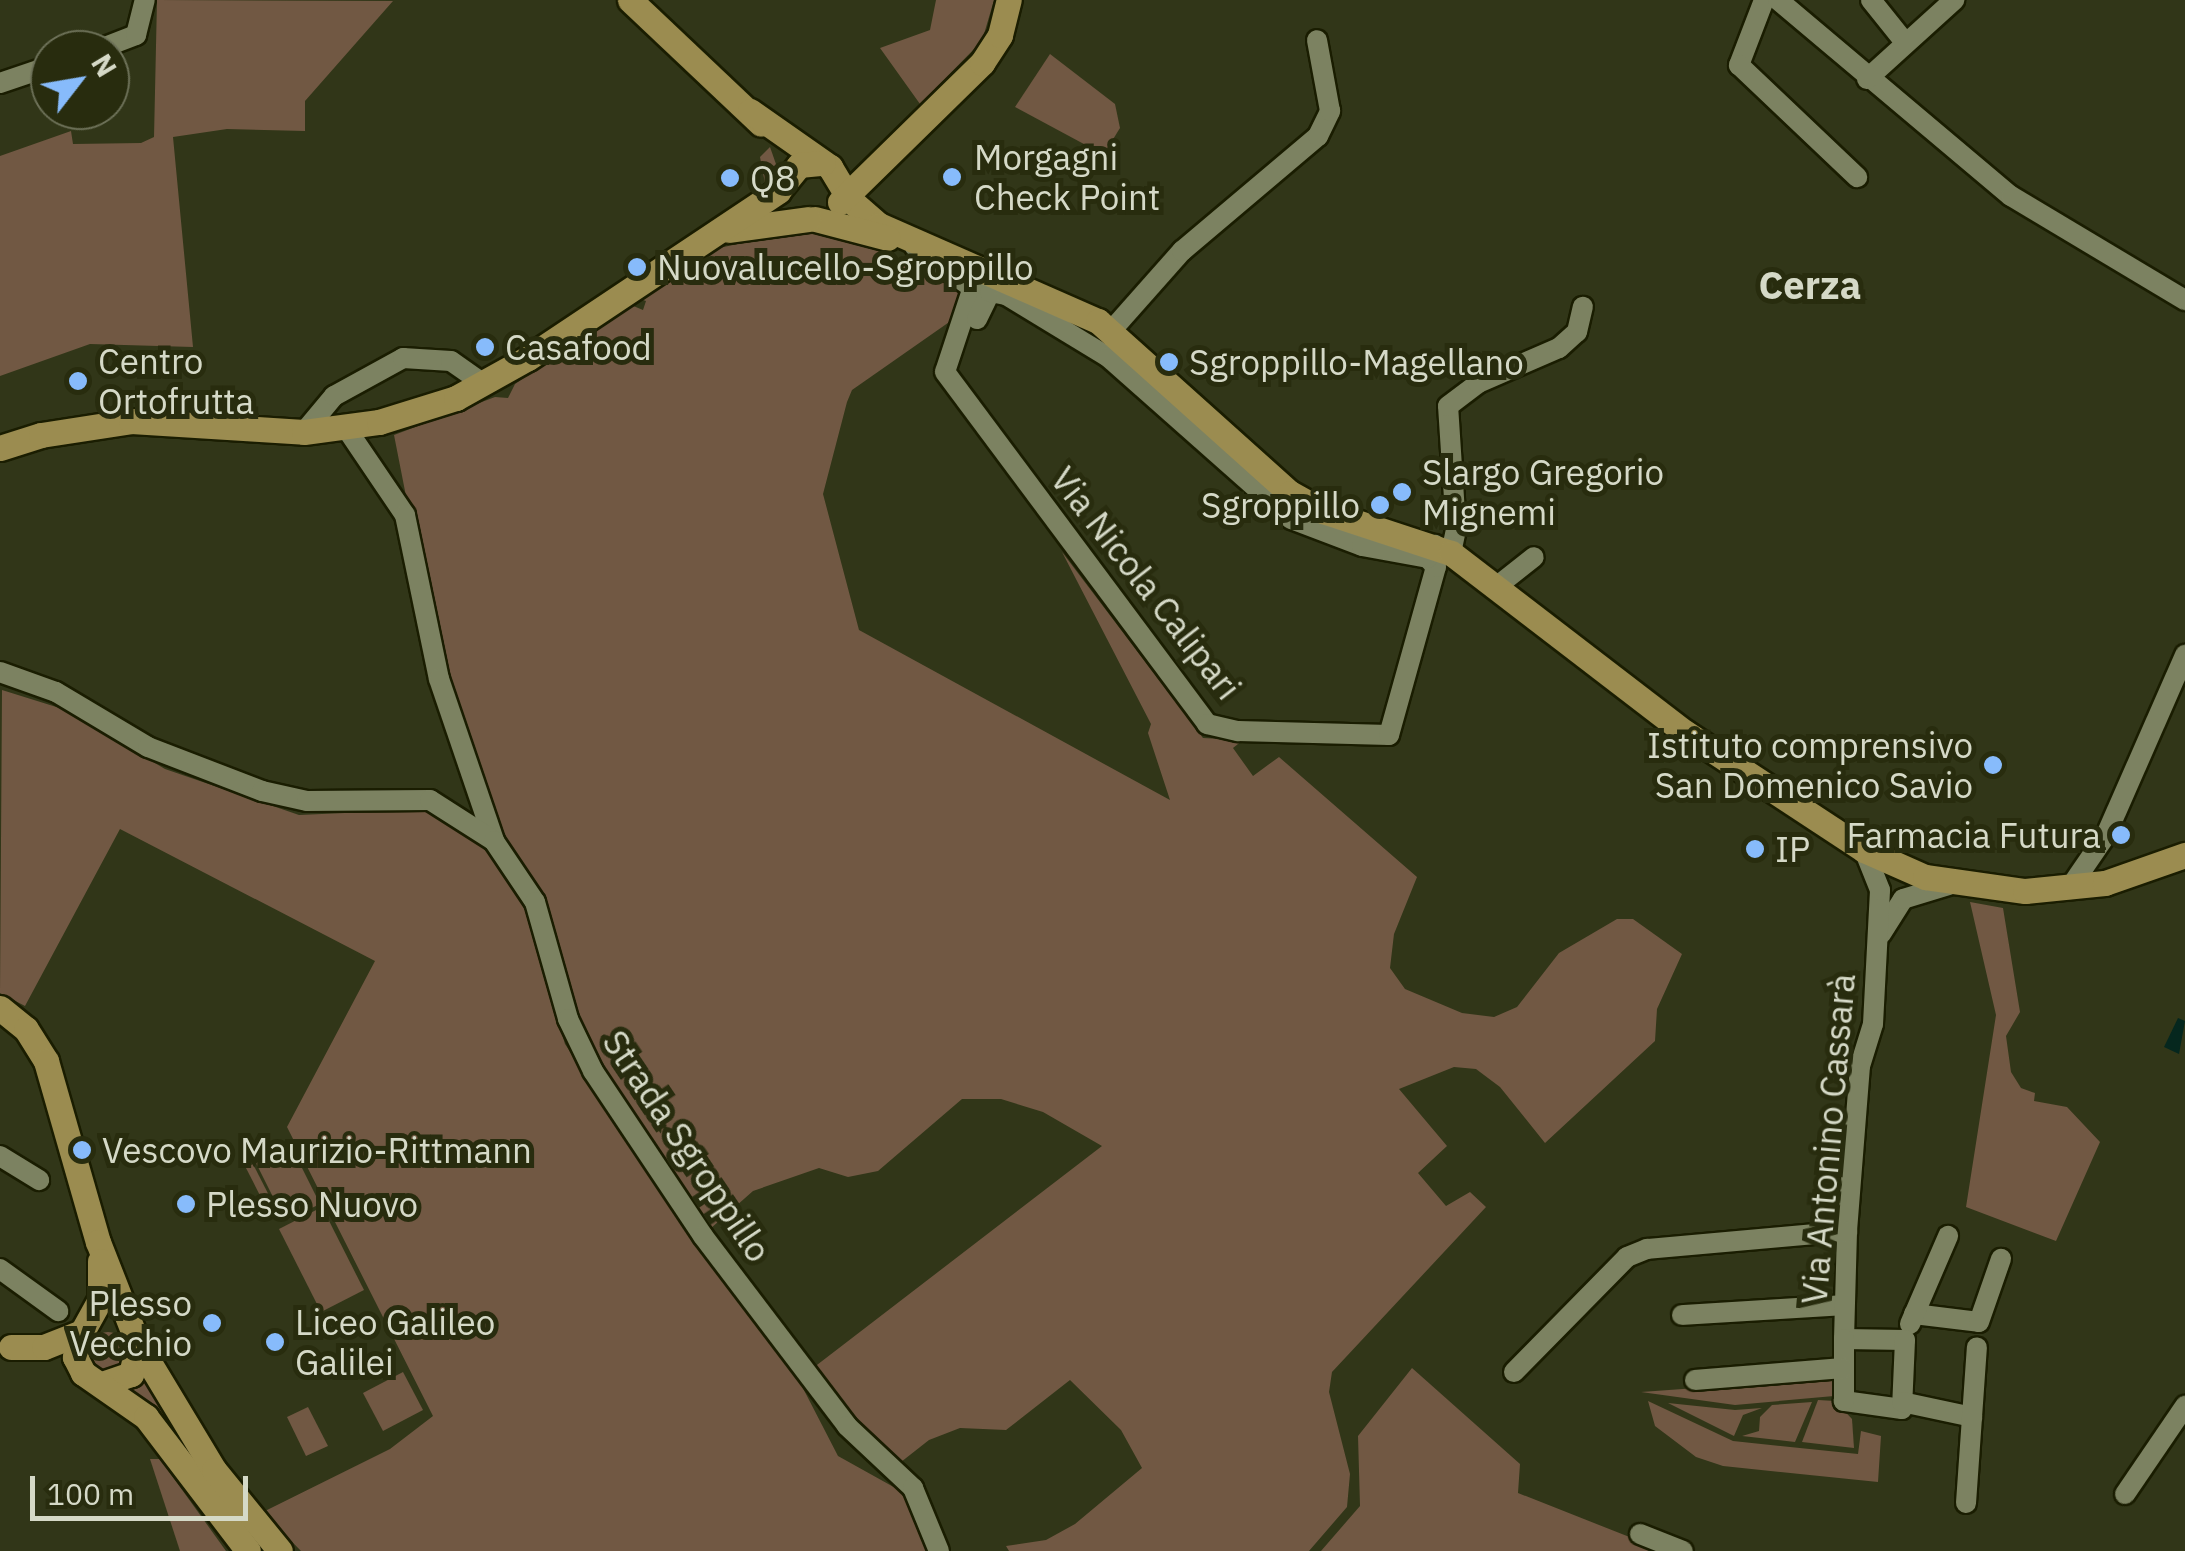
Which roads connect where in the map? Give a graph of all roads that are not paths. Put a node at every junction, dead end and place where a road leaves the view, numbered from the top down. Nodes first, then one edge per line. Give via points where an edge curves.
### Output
1 (144, 0) edge
2 (630, 0) edge
3 (1008, 0) edge
4 (1764, 0) edge
5 (1778, 0) edge
6 (1871, 0) edge
7 (1954, 0) edge
8 (130, 37) edge
9 (1317, 40) dead end
10 (1903, 40) junction
11 (30, 73) edge
12 (1866, 80) junction
13 (0, 84) edge
14 (750, 111) junction
15 (900, 138) junction
16 (824, 164) junction
17 (868, 170) junction
18 (1857, 177) dead end
19 (787, 179) junction
20 (843, 194) junction
21 (812, 219) junction
22 (879, 224) junction
23 (706, 238) junction
24 (928, 249) junction
25 (980, 269) junction
26 (1009, 289) junction
27 (2185, 300) edge
28 (1583, 307) dead end
29 (966, 316) junction
30 (1112, 330) junction
31 (958, 345) junction
32 (483, 383) junction
33 (346, 428) junction
34 (304, 432) junction
35 (0, 448) edge
36 (1438, 552) junction
37 (1534, 557) dead end
38 (1496, 587) junction
39 (2185, 655) edge
40 (0, 672) edge
41 (2106, 835) junction
42 (494, 841) junction
43 (1864, 850) junction
44 (2185, 855) edge
45 (1902, 868) junction
46 (2104, 883) junction
47 (1956, 884) junction
48 (2069, 889) junction
49 (1880, 890) junction
50 (1903, 899) junction
51 (1877, 945) junction
52 (0, 1008) edge
53 (0, 1156) edge
54 (39, 1180) dead end
55 (1847, 1232) junction
56 (1948, 1236) dead end
57 (98, 1242) junction
58 (2002, 1259) dead end
59 (0, 1269) edge
60 (1844, 1305) junction
61 (58, 1311) dead end
62 (1914, 1314) junction
63 (1682, 1316) dead end
64 (85, 1330) junction
65 (1844, 1339) junction
66 (1905, 1340) junction
67 (137, 1342) junction
68 (6, 1345) edge
69 (1977, 1347) dead end
70 (1843, 1368) junction
71 (1514, 1372) dead end
72 (1695, 1380) dead end
73 (96, 1382) junction
74 (1902, 1402) junction
75 (2185, 1406) edge
76 (1972, 1417) junction
77 (2125, 1494) dead end
78 (1966, 1503) dead end
79 (1640, 1534) dead end
80 (248, 1551) edge
81 (280, 1551) edge
82 (939, 1551) edge
83 (1683, 1551) edge

1 - 8 street
2 - 14 main road
3 - 15 main road via 993,50
4 - 18 street via 1740,65
5 - 12 street
6 - 10 street
7 - 10 street
9 - 30 street via 1330,112 1318,136 1182,251
10 - 12 street
11 - 13 street
12 - 27 street via 2010,196
14 - 16 main road
14 - 19 main road via 780,147
15 - 16 main road via 860,158
15 - 17 main road
16 - 19 main road via 807,162
16 - 20 main road
17 - 20 main road
17 - 22 main road
19 - 21 main road via 790,206
19 - 23 main road
20 - 21 main road
20 - 22 main road
21 - 23 main road via 758,222
21 - 24 main road
22 - 24 main road
23 - 32 main road
24 - 25 main road
24 - 29 street via 922,257 965,278
25 - 26 main road
25 - 29 street, Via Nicola Calipari
26 - 30 main road
26 - 31 street via 990,292
26 - 36 street via 1108,357 1291,519 1362,546
28 - 36 street via 1577,332 1559,348 1478,383 1448,406 1456,529
29 - 31 street, Via Nicola Calipari
30 - 36 main road via 1290,493
31 - 36 street, Via Nicola Calipari via 945,372 1215,728 1388,734
32 - 33 main road via 419,411
32 - 34 street via 451,361 403,358 334,396
33 - 34 main road
33 - 42 street via 405,515 440,678
34 - 35 main road via 131,421 42,434
36 - 38 main road
37 - 38 street
38 - 43 main road via 1686,734
39 - 41 street
40 - 42 street, Strada Sgroppillo via 56,692 148,747 262,791 306,802 430,800
41 - 46 street via 2096,872
41 - 48 street
42 - 82 street, Strada Sgroppillo via 534,902 568,1018 593,1071 703,1236 848,1426 913,1488
43 - 45 main road
43 - 49 street
44 - 46 main road
45 - 47 main road
45 - 49 street
45 - 50 street
46 - 48 main road
47 - 48 main road
47 - 50 street
49 - 51 street, Via Antonino Cassarà
50 - 51 street
51 - 55 street, Via Antonino Cassarà
52 - 57 main road via 26,1029 46,1061
53 - 54 street
55 - 60 street, Via Antonino Cassarà
55 - 71 street via 1647,1248 1627,1257
56 - 62 street
57 - 64 main road via 102,1289
57 - 67 main road
58 - 62 street via 1979,1322
59 - 61 street
60 - 63 street
60 - 65 street, Via Antonino Cassarà
62 - 66 street
64 - 67 main road via 110,1321
64 - 68 main road via 44,1346
64 - 73 main road via 76,1357
65 - 66 street
65 - 70 street, Via Antonino Cassarà
66 - 74 street
67 - 73 main road via 131,1374
67 - 81 main road via 222,1481
68 - 73 main road
69 - 76 street
70 - 72 street
70 - 74 street via 1848,1405 1902,1409
73 - 80 main road via 146,1417
74 - 76 street
75 - 77 street
76 - 78 street
79 - 83 street

